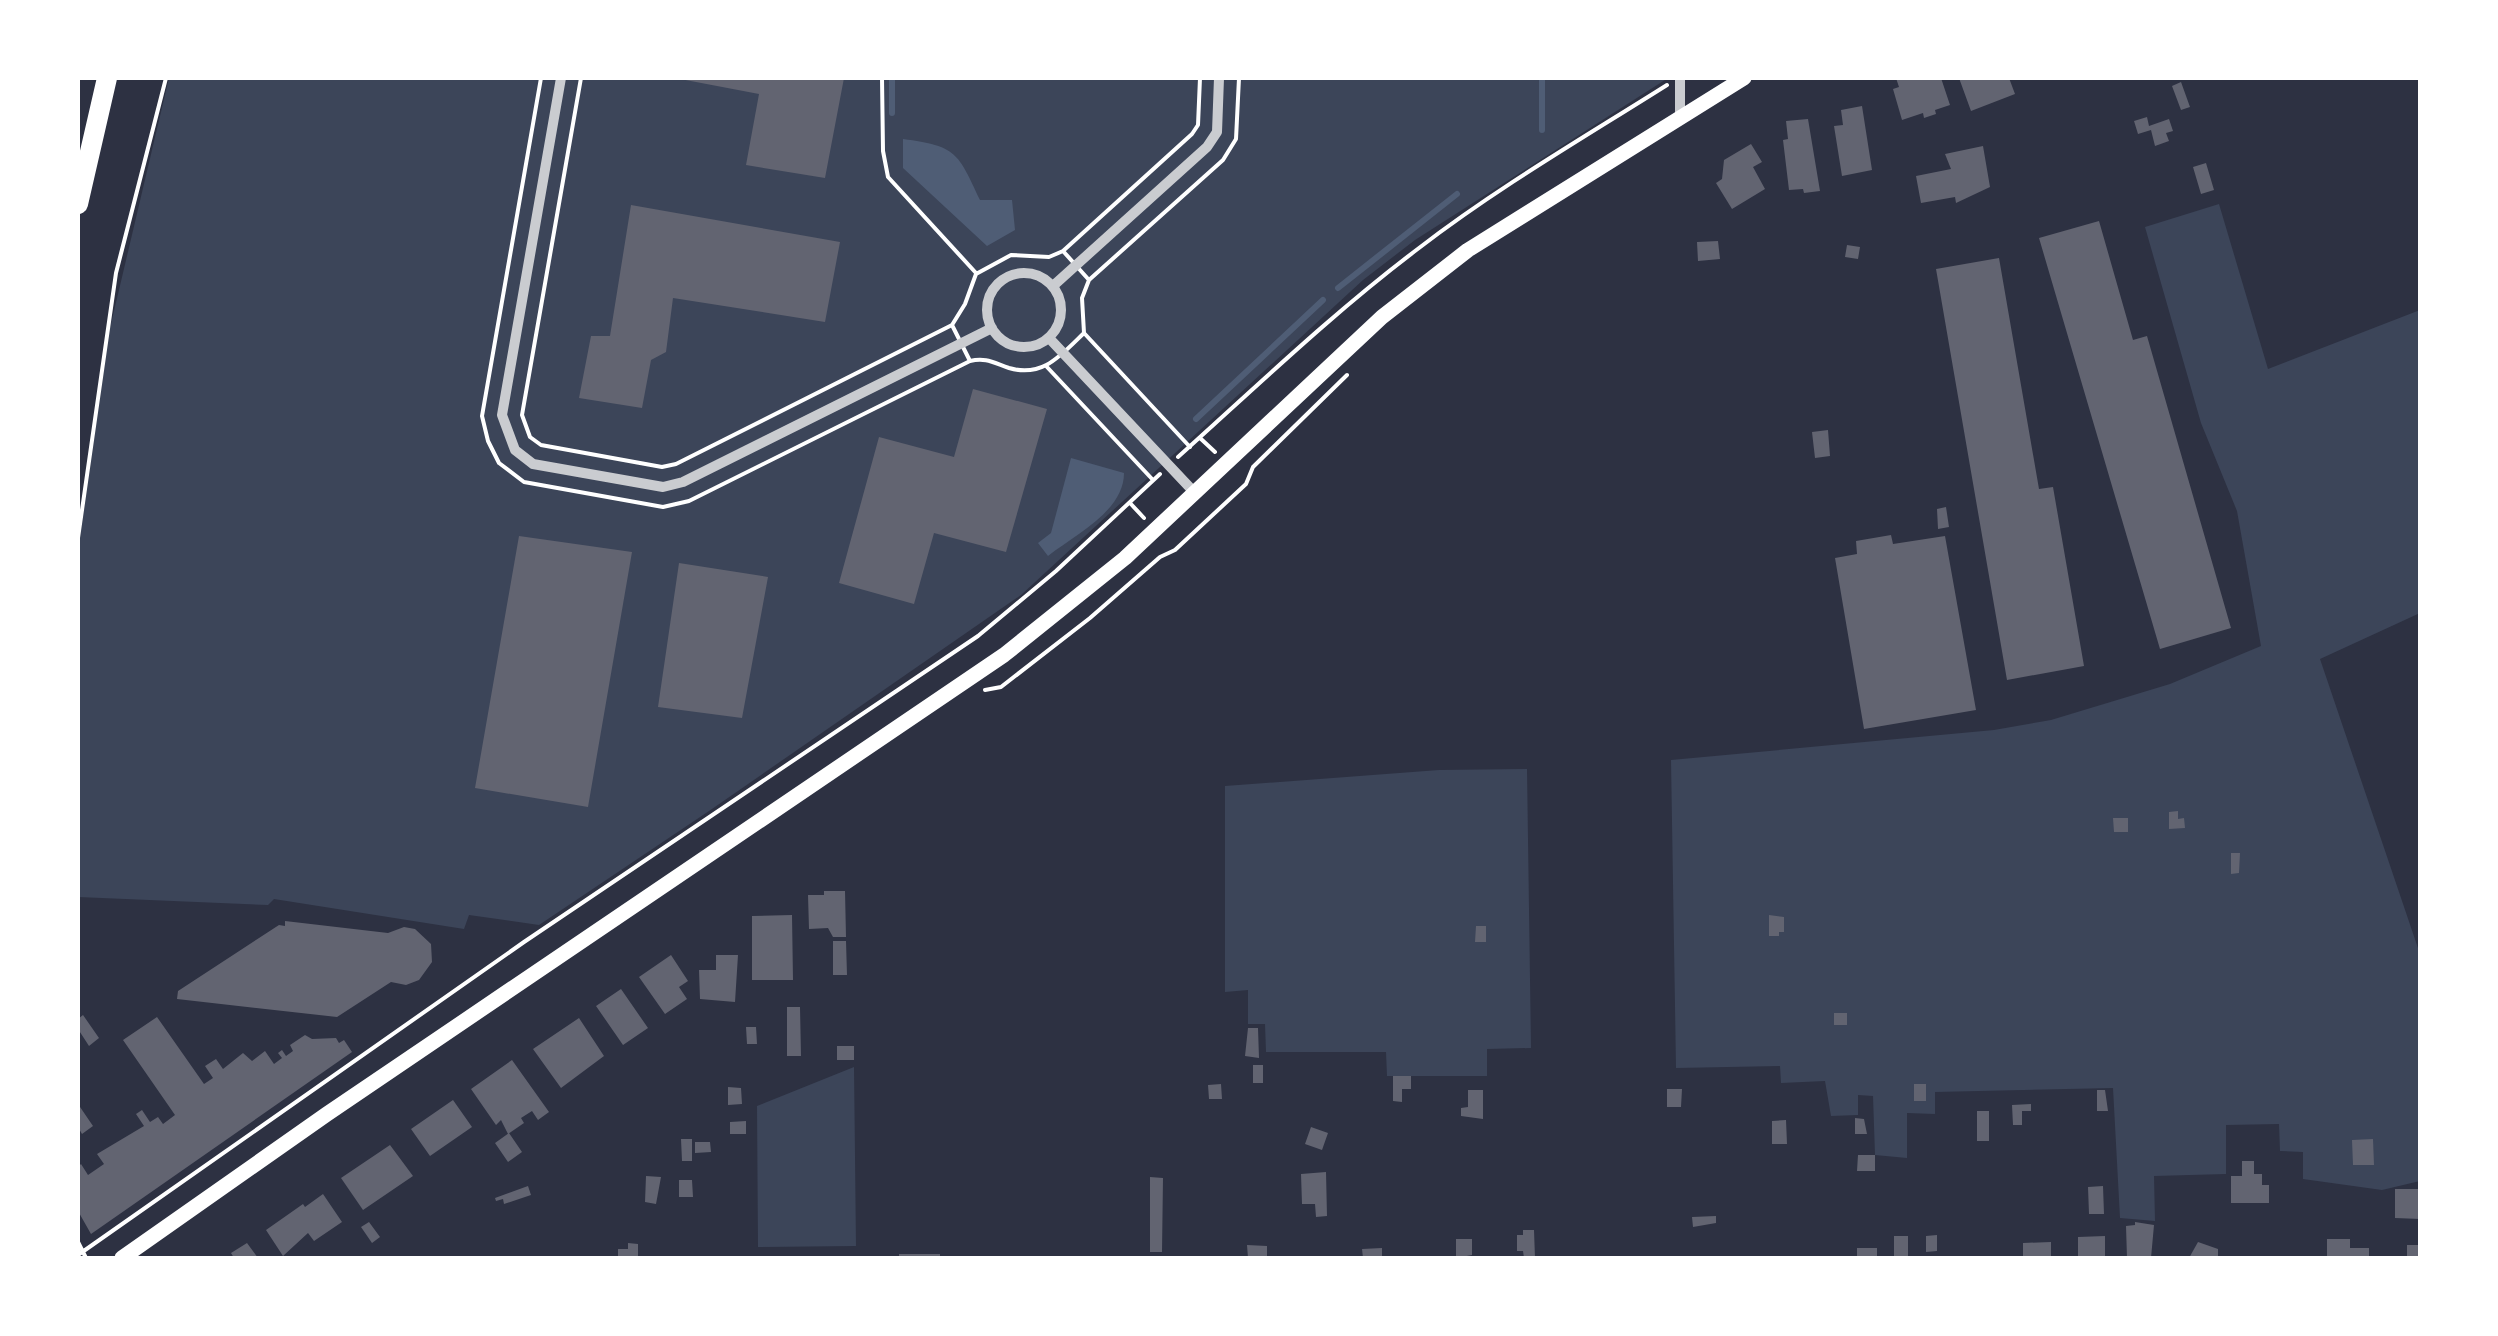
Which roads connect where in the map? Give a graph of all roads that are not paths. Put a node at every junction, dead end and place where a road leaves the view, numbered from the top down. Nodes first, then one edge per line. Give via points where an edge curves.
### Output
1 (107, 78) edge
2 (560, 78) edge
3 (1219, 78) edge
4 (1680, 78) edge
5 (1744, 78) edge
6 (1680, 119) junction
7 (78, 204) edge
8 (1052, 286) junction
9 (992, 328) junction
10 (1049, 338) junction
11 (1194, 492) junction
12 (122, 1258) edge

1 - 7 highway
2 - 9 street via 502,415 515,450 532,464 663,487 682,482
3 - 8 street via 1217,132 1208,147
4 - 6 street
5 - 6 main road
6 - 11 main road via 1468,250 1382,318
8 - 9 street via 1030,274 1006,277 989,298
8 - 10 street via 1061,311
9 - 10 street via 1014,346
10 - 11 street
11 - 12 main road via 1076,600 1004,655

